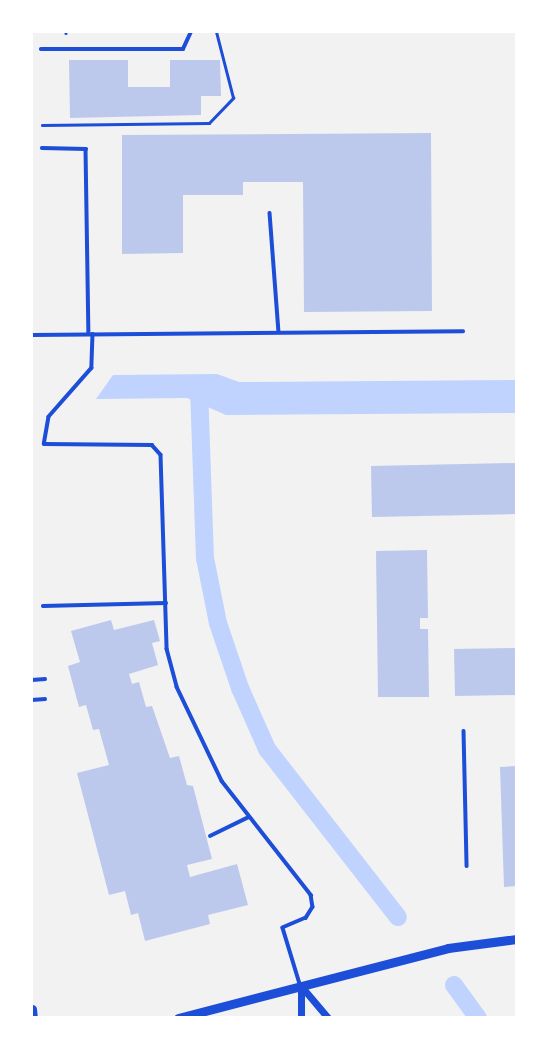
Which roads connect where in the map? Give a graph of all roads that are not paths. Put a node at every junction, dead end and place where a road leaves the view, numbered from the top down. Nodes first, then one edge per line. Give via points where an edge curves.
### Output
1 (191, 32) edge
2 (41, 49) dead end
3 (42, 148) dead end
4 (271, 213) dead end
5 (463, 331) dead end
6 (279, 332) junction
7 (91, 334) junction
8 (32, 335) edge
9 (166, 603) junction
10 (43, 606) dead end
11 (32, 680) edge
12 (45, 680) dead end
13 (45, 699) dead end
14 (32, 700) edge
15 (464, 731) dead end
16 (248, 817) junction
17 (210, 836) dead end
18 (467, 866) dead end
19 (516, 939) edge
20 (300, 986) junction
21 (32, 1009) edge
22 (33, 1017) edge
23 (178, 1017) edge
24 (301, 1017) edge
25 (328, 1017) edge

1 - 2 lane via 183,49
3 - 7 lane via 86,149
4 - 6 lane
5 - 6 lane
6 - 7 lane
7 - 8 lane
7 - 9 lane via 92,368 49,417 44,444 152,445 161,454
9 - 10 lane
9 - 16 lane via 167,649 177,687 222,781
11 - 12 lane
13 - 14 lane
15 - 18 lane
16 - 17 lane
16 - 20 lane via 311,895 313,907 306,918 283,928
19 - 20 street via 448,948
20 - 23 street
20 - 24 street
20 - 25 street
21 - 22 street

